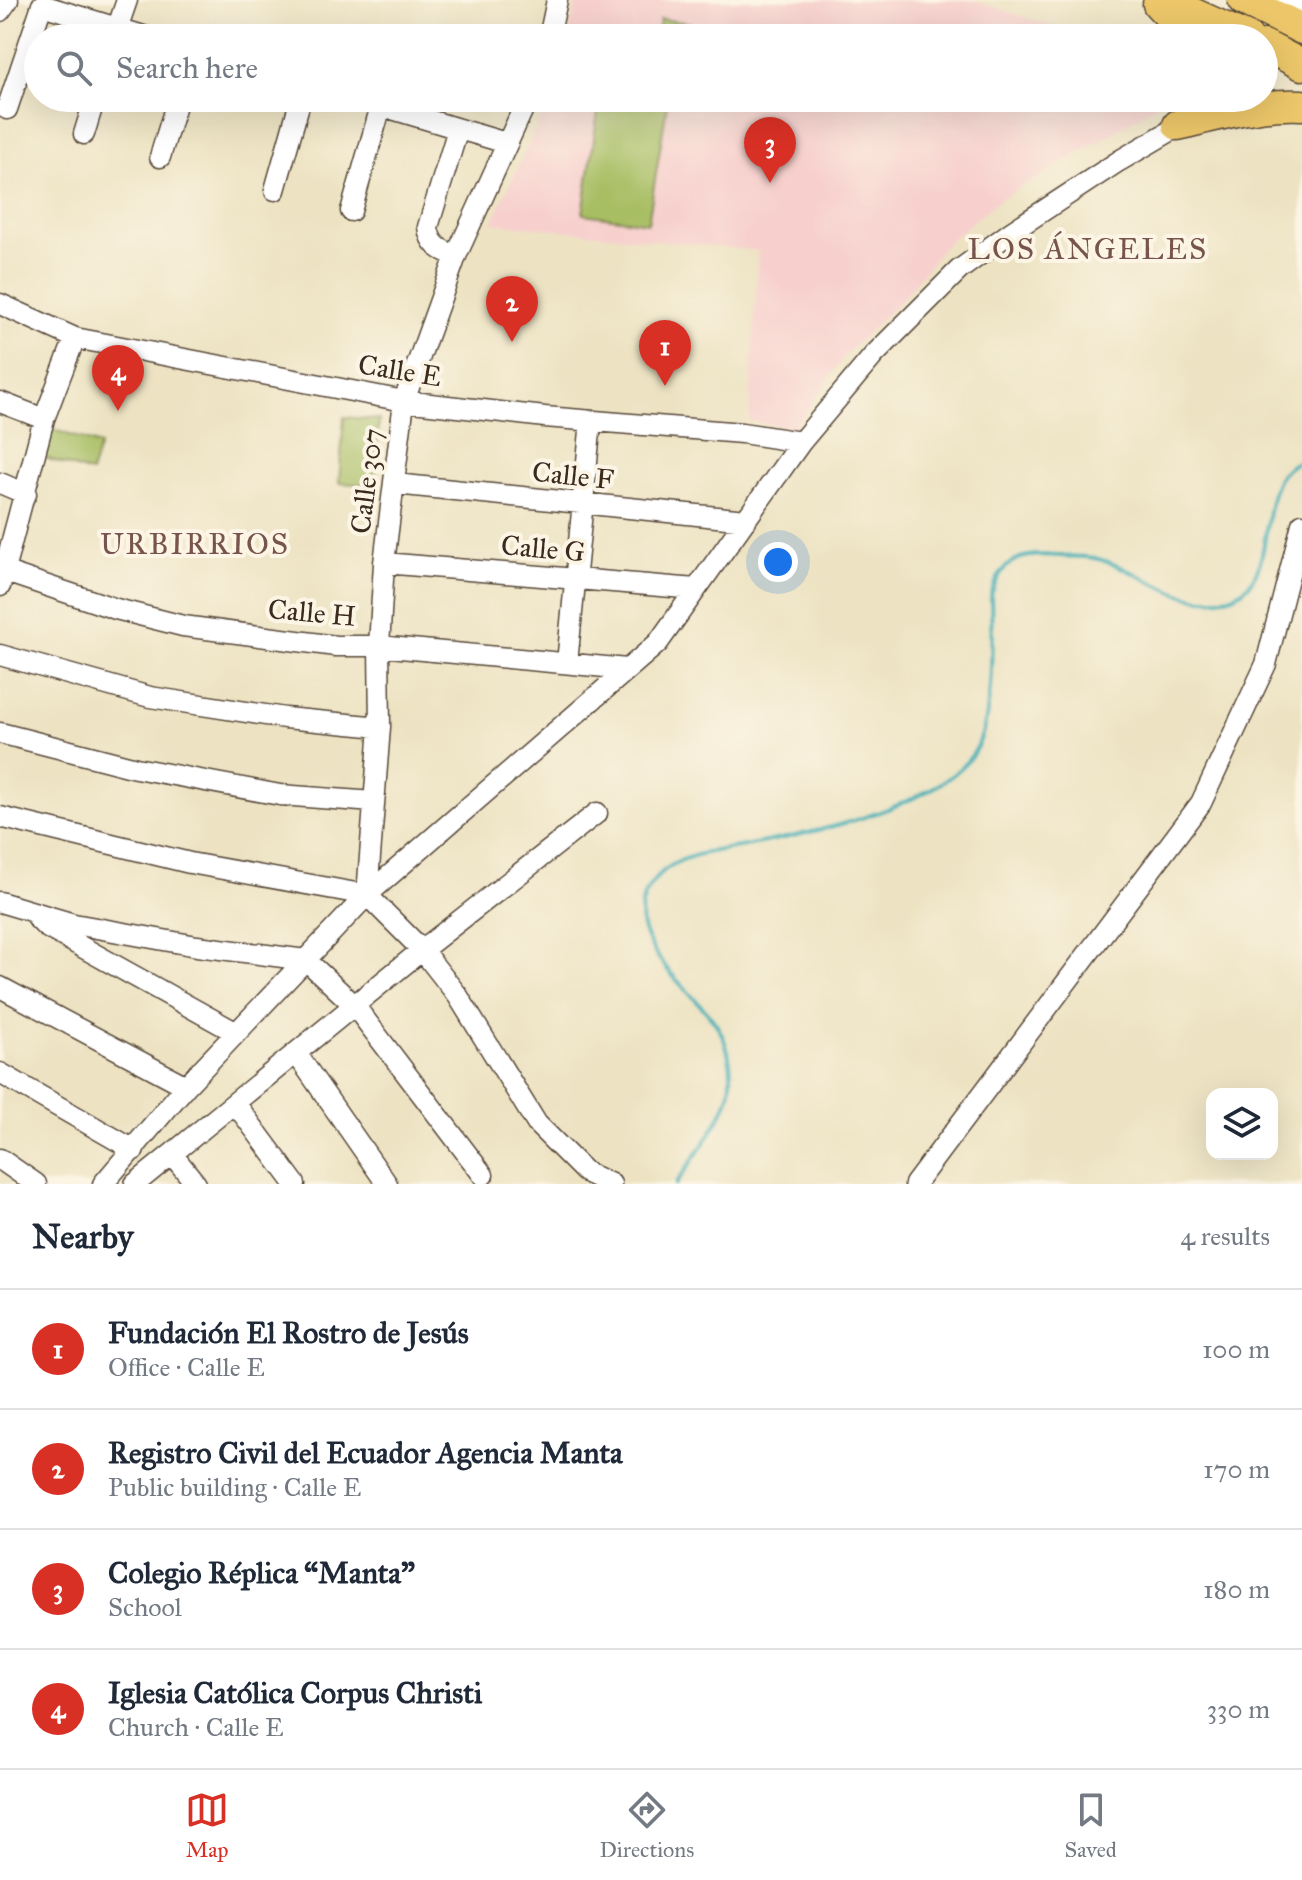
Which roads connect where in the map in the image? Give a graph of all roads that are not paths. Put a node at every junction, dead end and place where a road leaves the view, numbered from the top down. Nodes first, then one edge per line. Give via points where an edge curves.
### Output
1 (8, 0) edge
2 (127, 0) edge
3 (557, 0) edge
4 (1154, 0) edge
5 (1163, 0) edge
6 (1243, 0) edge
7 (1252, 0) edge
8 (1302, 8) edge
9 (0, 11) edge
10 (36, 24) edge
11 (92, 24) edge
12 (118, 24) edge
13 (552, 24) edge
14 (1177, 24) edge
15 (1217, 24) edge
16 (1302, 29) edge
17 (1278, 53) edge
18 (24, 58) edge
19 (1302, 65) edge
20 (1278, 104) edge
21 (1302, 105) edge
22 (7, 109) dead end
23 (91, 112) edge
24 (174, 112) edge
25 (297, 112) edge
26 (379, 112) edge
27 (401, 112) edge
28 (521, 112) edge
29 (1187, 112) edge
30 (1207, 112) edge
31 (1228, 112) edge
32 (1178, 125) junction
33 (458, 129) junction
34 (84, 134) dead end
35 (506, 143) junction
36 (160, 157) dead end
37 (275, 190) dead end
38 (351, 211) dead end
39 (456, 256) junction
40 (0, 304) edge
41 (75, 338) junction
42 (404, 401) junction
43 (0, 402) edge
44 (44, 419) junction
45 (591, 421) junction
46 (801, 442) junction
47 (0, 483) edge
48 (395, 484) junction
49 (26, 494) junction
50 (583, 504) junction
51 (746, 520) junction
52 (1302, 524) edge
53 (384, 563) junction
54 (1, 576) edge
55 (575, 579) junction
56 (696, 589) junction
57 (379, 646) junction
58 (0, 655) edge
59 (567, 663) junction
60 (627, 669) junction
61 (380, 727) junction
62 (0, 733) edge
63 (374, 802) junction
64 (597, 813) dead end
65 (0, 817) edge
66 (367, 895) junction
67 (0, 902) edge
68 (29, 911) junction
69 (422, 950) junction
70 (306, 960) junction
71 (0, 987) edge
72 (354, 1005) junction
73 (235, 1032) junction
74 (296, 1053) junction
75 (0, 1073) edge
76 (186, 1086) junction
77 (235, 1103) junction
78 (134, 1150) junction
79 (172, 1154) junction
80 (0, 1159) edge
81 (483, 1175) dead end
82 (582, 1178) edge
83 (36, 1184) edge
84 (103, 1184) edge
85 (135, 1184) edge
86 (196, 1184) edge
87 (295, 1184) edge
88 (387, 1184) edge
89 (611, 1184) edge
90 (915, 1184) edge

1 - 9 street
2 - 12 street
3 - 13 street
4 - 14 highway
5 - 15 highway
6 - 16 highway
7 - 8 street
10 - 11 street via 42,5
17 - 19 highway
18 - 22 street
20 - 21 highway
23 - 34 street
24 - 36 street
25 - 37 street
26 - 38 street
27 - 33 street
28 - 35 street, Calle 307
29 - 32 highway
30 - 32 street
31 - 32 highway
32 - 46 street via 959,270 874,355
33 - 35 street
33 - 39 street via 428,227 435,245
35 - 39 street, Calle 307
39 - 42 street, Calle 307
40 - 41 street, Calle E
41 - 42 street, Calle E
41 - 44 street
42 - 45 street, Calle E
42 - 48 street, Calle 307
43 - 44 street
44 - 49 street
45 - 46 street, Calle E
45 - 50 street
46 - 51 street
47 - 49 street
48 - 50 street, Calle F
48 - 53 street, Calle 307
49 - 54 street
50 - 51 street, Calle F
50 - 55 street
51 - 56 street
52 - 90 street via 1266,664 1201,803
53 - 55 street, Calle G
53 - 57 street, Calle 307
54 - 57 street, Calle H via 183,626 336,646
55 - 56 street, Calle G
55 - 59 street
56 - 60 street via 658,643
57 - 59 street, Calle H
57 - 61 street, Calle 307
58 - 61 street via 150,697
59 - 60 street, Calle H
60 - 66 street
61 - 63 street, Calle 307
62 - 63 street via 136,768 280,795
63 - 66 street, Calle 307
64 - 69 street
65 - 66 street via 190,863
66 - 69 street
66 - 70 street
67 - 68 street
68 - 70 street via 197,946
68 - 73 street via 46,927
69 - 72 street
69 - 82 street via 458,996 537,1124
70 - 72 street
70 - 73 street
71 - 76 street
72 - 74 street
72 - 81 street
73 - 76 street
74 - 77 street
74 - 88 street
75 - 78 street
76 - 78 street
77 - 79 street
77 - 87 street
78 - 84 street
79 - 85 street
79 - 86 street
80 - 83 street
82 - 89 street

